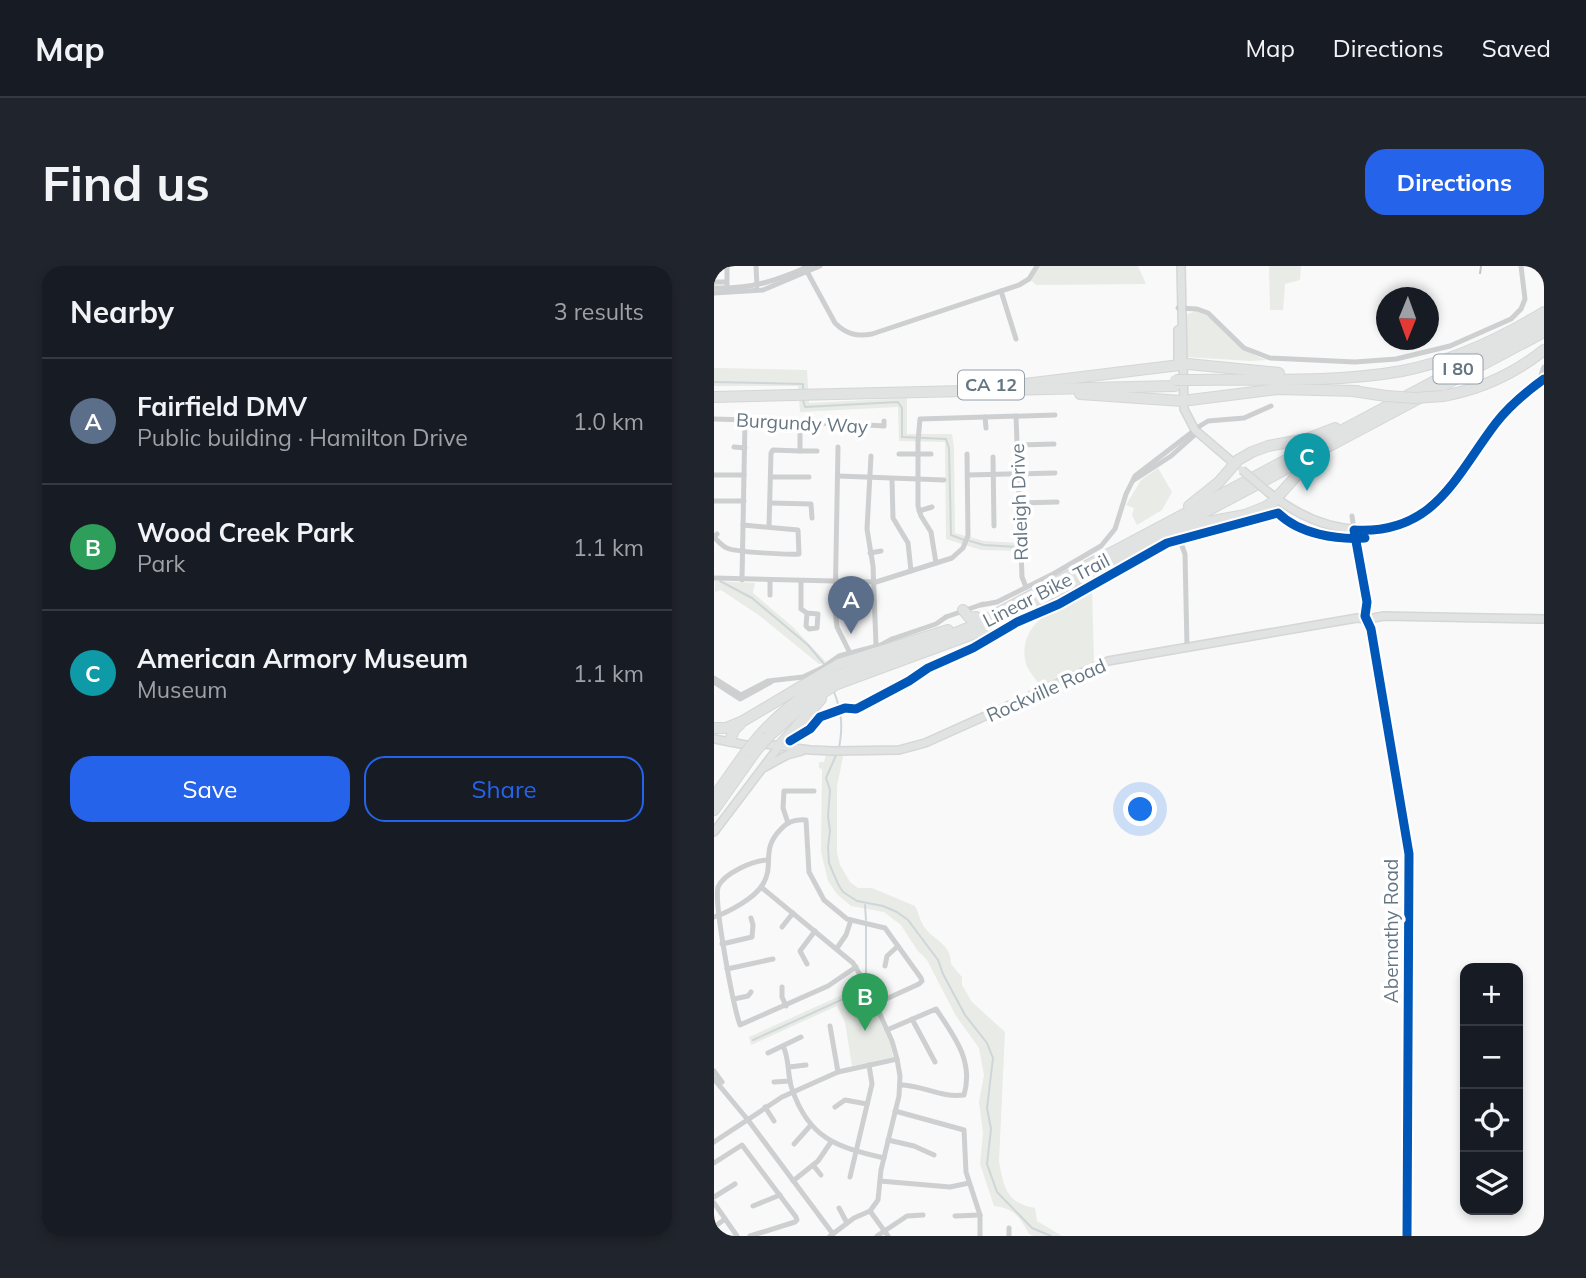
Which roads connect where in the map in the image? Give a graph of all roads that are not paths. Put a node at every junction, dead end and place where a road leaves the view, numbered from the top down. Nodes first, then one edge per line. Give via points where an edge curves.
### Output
1 (727, 266) edge
2 (756, 266) edge
3 (820, 266) edge
4 (1037, 266) edge
5 (1179, 266) edge
6 (1521, 266) edge
7 (807, 268) edge
8 (714, 282) edge
9 (757, 286) junction
10 (721, 289) edge
11 (1000, 291) junction
12 (1180, 308) junction
13 (1544, 310) edge
14 (1544, 323) edge
15 (1544, 332) edge
16 (1016, 339) dead end
17 (1544, 350) edge
18 (1182, 365) junction
19 (1544, 366) edge
20 (1356, 377) junction
21 (1544, 379) edge
22 (1175, 383) junction
23 (1189, 383) junction
24 (1016, 385) junction
25 (1544, 385) edge
26 (1027, 390) junction
27 (1357, 391) junction
28 (714, 392) edge
29 (803, 392) junction
30 (714, 397) edge
31 (1182, 401) junction
32 (1271, 406) dead end
33 (1055, 415) dead end
34 (1016, 416) junction
35 (985, 417) junction
36 (714, 419) edge
37 (1373, 419) junction
38 (745, 420) junction
39 (884, 421) dead end
40 (800, 425) junction
41 (986, 428) dead end
42 (1197, 431) junction
43 (1054, 444) dead end
44 (1019, 446) junction
45 (734, 447) dead end
46 (838, 447) dead end
47 (745, 448) junction
48 (800, 451) junction
49 (817, 451) dead end
50 (899, 454) dead end
51 (918, 454) junction
52 (931, 454) dead end
53 (967, 454) dead end
54 (871, 456) dead end
55 (993, 457) dead end
56 (1239, 467) junction
57 (1055, 473) dead end
58 (1019, 474) junction
59 (714, 475) edge
60 (744, 475) junction
61 (968, 475) junction
62 (993, 475) junction
63 (838, 476) junction
64 (771, 477) junction
65 (809, 477) dead end
66 (869, 478) junction
67 (892, 479) junction
68 (918, 479) junction
69 (944, 480) dead end
70 (744, 500) junction
71 (714, 501) edge
72 (1056, 502) dead end
73 (1281, 502) junction
74 (771, 503) junction
75 (1020, 503) junction
76 (932, 507) dead end
77 (919, 511) junction
78 (1352, 516) dead end
79 (812, 518) dead end
80 (743, 525) junction
81 (994, 526) dead end
82 (769, 527) junction
83 (1150, 532) junction
84 (1355, 532) junction
85 (718, 534) dead end
86 (1141, 546) junction
87 (1182, 546) dead end
88 (743, 551) junction
89 (881, 551) dead end
90 (870, 553) junction
91 (1094, 562) junction
92 (936, 563) junction
93 (912, 570) junction
94 (715, 578) edge
95 (743, 580) junction
96 (770, 580) junction
97 (801, 580) junction
98 (836, 581) junction
99 (873, 582) junction
100 (1026, 587) junction
101 (769, 595) dead end
102 (963, 610) junction
103 (804, 611) dead end
104 (1369, 616) junction
105 (976, 617) junction
106 (1544, 619) edge
107 (960, 625) junction
108 (876, 645) junction
109 (1187, 647) junction
110 (853, 652) junction
111 (831, 677) junction
112 (714, 680) edge
113 (743, 721) junction
114 (715, 728) edge
115 (714, 737) edge
116 (730, 741) junction
117 (780, 746) junction
118 (810, 750) junction
119 (750, 752) junction
120 (761, 769) junction
121 (814, 791) dead end
122 (714, 797) edge
123 (714, 810) edge
124 (788, 823) junction
125 (714, 832) edge
126 (768, 860) junction
127 (810, 872) junction
128 (801, 874) dead end
129 (761, 887) junction
130 (793, 913) junction
131 (716, 917) edge
132 (751, 918) dead end
133 (851, 920) junction
134 (782, 927) dead end
135 (816, 931) junction
136 (722, 944) junction
137 (898, 946) junction
138 (837, 948) junction
139 (773, 959) dead end
140 (807, 964) dead end
141 (886, 966) dead end
142 (856, 967) junction
143 (727, 969) junction
144 (782, 987) dead end
145 (751, 992) dead end
146 (734, 999) junction
147 (875, 1004) junction
148 (786, 1006) junction
149 (912, 1019) junction
150 (830, 1026) dead end
151 (887, 1030) junction
152 (801, 1037) dead end
153 (783, 1046) junction
154 (768, 1053) dead end
155 (897, 1059) junction
156 (935, 1062) dead end
157 (806, 1065) dead end
158 (869, 1065) junction
159 (789, 1066) junction
160 (838, 1072) junction
161 (715, 1075) edge
162 (790, 1081) junction
163 (774, 1082) dead end
164 (900, 1085) junction
165 (793, 1092) junction
166 (867, 1104) junction
167 (765, 1107) junction
168 (835, 1107) dead end
169 (895, 1111) junction
170 (748, 1120) junction
171 (774, 1121) dead end
172 (811, 1125) junction
173 (888, 1140) junction
174 (714, 1142) edge
175 (831, 1142) junction
176 (794, 1144) dead end
177 (855, 1152) junction
178 (934, 1154) dead end
179 (884, 1158) junction
180 (714, 1163) edge
181 (813, 1165) junction
182 (821, 1175) dead end
183 (850, 1177) dead end
184 (793, 1181) junction
185 (880, 1181) junction
186 (969, 1183) junction
187 (735, 1184) dead end
188 (780, 1195) junction
189 (714, 1197) edge
190 (714, 1203) edge
191 (753, 1206) dead end
192 (839, 1208) dead end
193 (870, 1211) junction
194 (923, 1215) dead end
195 (980, 1215) junction
196 (955, 1216) dead end
197 (725, 1219) junction
198 (847, 1223) junction
199 (714, 1227) edge
200 (1009, 1227) dead end
201 (887, 1234) edge
202 (833, 1235) edge
203 (737, 1236) edge
204 (750, 1236) edge
205 (877, 1236) edge
206 (980, 1236) edge
207 (1009, 1236) edge
208 (1408, 1236) edge

1 - 10 street
2 - 9 street
3 - 7 street
4 - 11 street via 1025,282
5 - 12 main road
6 - 12 street via 1525,293 1521,309 1506,322 1438,350 1396,359 1355,362 1263,357 1244,348 1208,313
7 - 9 street
7 - 10 street via 773,287 747,293
7 - 11 street via 835,323 856,336
8 - 10 street
9 - 10 street
11 - 16 street
12 - 18 main road via 1178,360
13 - 20 highway, CA 12 via 1492,341 1446,359
14 - 37 highway, I 80
15 - 37 highway, I 80
17 - 27 highway, CA 12, bridge via 1496,380 1443,396 1415,398
18 - 20 highway
18 - 24 highway
18 - 31 main road
19 - 21 street
20 - 23 highway, CA 12
21 - 84 main road via 1502,415 1454,485 1435,504 1402,523
22 - 23 highway, CA 12, bridge
22 - 24 highway, CA 12
22 - 26 highway, CA 12
23 - 27 highway, CA 12 via 1292,384
24 - 29 highway, CA 12
25 - 84 main road via 1506,418 1457,488 1437,508 1398,528
26 - 29 highway, CA 12
26 - 31 highway
27 - 31 highway via 1278,389
28 - 29 highway, CA 12
29 - 30 highway, CA 12
31 - 42 main road
32 - 42 street via 1244,418 1212,421
33 - 34 street
34 - 35 street
34 - 44 street, Raleigh Drive
35 - 41 street
35 - 51 street via 920,419
36 - 38 street, Burgundy Way
37 - 56 highway via 1357,419 1306,439 1260,448 1243,456
37 - 73 highway via 1361,433 1292,480
37 - 83 highway, I 80
37 - 86 highway, I 80
38 - 40 street, Burgundy Way
38 - 47 street
39 - 40 street, Burgundy Way via 884,426
40 - 48 street
42 - 56 main road
42 - 100 street via 1135,476 1107,541
43 - 44 street
44 - 58 street, Raleigh Drive
45 - 47 street
46 - 63 street
47 - 60 street
48 - 49 street
48 - 64 street via 773,450
50 - 51 street
51 - 52 street
51 - 68 street
53 - 61 street
54 - 66 street
55 - 62 street
56 - 73 main road, bridge
56 - 83 highway
57 - 58 street
58 - 62 street
58 - 75 street, Raleigh Drive
59 - 60 street
60 - 70 street
61 - 62 street
61 - 92 street via 965,545 952,558
62 - 81 street
63 - 66 street
63 - 98 street
64 - 65 street
64 - 74 street
66 - 67 street
66 - 90 street
67 - 68 street
67 - 93 street via 893,519 908,543
68 - 69 street
68 - 77 street
70 - 71 street
70 - 80 street
72 - 75 street
73 - 84 main road via 1314,521
73 - 86 highway via 1202,523
74 - 79 street via 811,504
74 - 82 street
75 - 100 street, Raleigh Drive
76 - 77 street
77 - 92 street via 931,532
78 - 84 street, Abernathy Road
80 - 82 street
80 - 88 street
82 - 88 street via 798,530 799,554
83 - 91 highway, I 80
84 - 104 main road, Abernathy Road
85 - 88 street via 715,537 726,548
86 - 111 highway, I 80 via 981,631 881,667
87 - 109 street
88 - 95 street
89 - 90 street
90 - 99 street
91 - 105 highway
91 - 111 highway, I 80 via 966,629
92 - 93 street
93 - 99 street
94 - 95 street
95 - 96 street
96 - 97 street
96 - 101 street
97 - 98 street
97 - 103 street
98 - 99 street
98 - 110 street via 836,623
99 - 108 street
100 - 102 street via 990,604
102 - 105 highway via 970,618
102 - 107 highway
102 - 108 street
104 - 106 main road
104 - 109 main road, Rockville Road
104 - 208 street, Abernathy Road via 1409,860
105 - 107 highway
107 - 111 highway
108 - 110 street
109 - 118 main road, Rockville Road via 1099,664 912,748
110 - 111 street via 841,657
111 - 112 street via 771,682 741,697
111 - 113 highway
111 - 117 highway
111 - 119 highway, I 80, bridge
113 - 114 highway
113 - 116 highway
115 - 116 main road, Rockville Road
116 - 117 main road, Rockville Road
117 - 118 main road, Rockville Road
117 - 120 main road
118 - 120 main road via 792,753
119 - 122 highway, I 80
119 - 123 highway, I 80
120 - 125 main road
121 - 124 street via 784,791
124 - 126 street via 772,839
124 - 127 street via 806,820
126 - 129 street
126 - 131 street via 750,863 720,883
127 - 128 street
127 - 133 street via 824,900
129 - 130 street
129 - 131 street
130 - 134 street
130 - 135 street
131 - 136 street
132 - 136 street via 752,937
133 - 137 street via 881,926
133 - 138 street
135 - 138 street
135 - 140 street via 800,951
136 - 143 street
137 - 141 street via 887,956
137 - 147 street via 922,981
138 - 142 street
139 - 143 street
142 - 147 street
142 - 148 street
143 - 146 street
144 - 148 street
145 - 146 street
146 - 148 street via 740,1026
147 - 151 street
149 - 151 street
149 - 156 street
149 - 164 street via 938,1012 966,1058 965,1092 947,1095
150 - 160 street
151 - 155 street
152 - 153 street
153 - 154 street
153 - 159 street
155 - 158 street
155 - 164 street
157 - 159 street
158 - 160 street
158 - 166 street via 872,1079
159 - 162 street
160 - 165 street
161 - 170 street
162 - 163 street
162 - 165 street
164 - 169 street
165 - 167 street
165 - 172 street
166 - 168 street via 845,1100
166 - 177 street
167 - 170 street
167 - 171 street
169 - 173 street
169 - 186 street via 964,1130
170 - 174 street
170 - 184 street
172 - 175 street
172 - 176 street
173 - 178 street
173 - 179 street
175 - 177 street
175 - 181 street
177 - 179 street
177 - 183 street
179 - 185 street
180 - 188 street via 743,1145
181 - 182 street
181 - 184 street
184 - 202 street
185 - 186 street via 954,1187
185 - 193 street via 878,1200
186 - 195 street
187 - 189 street
188 - 191 street
188 - 204 street via 797,1220
190 - 197 street
192 - 198 street
193 - 198 street
193 - 201 street
194 - 201 street via 907,1216
195 - 196 street
195 - 206 street
197 - 199 street
197 - 203 street
198 - 202 street
200 - 207 street
201 - 205 street

